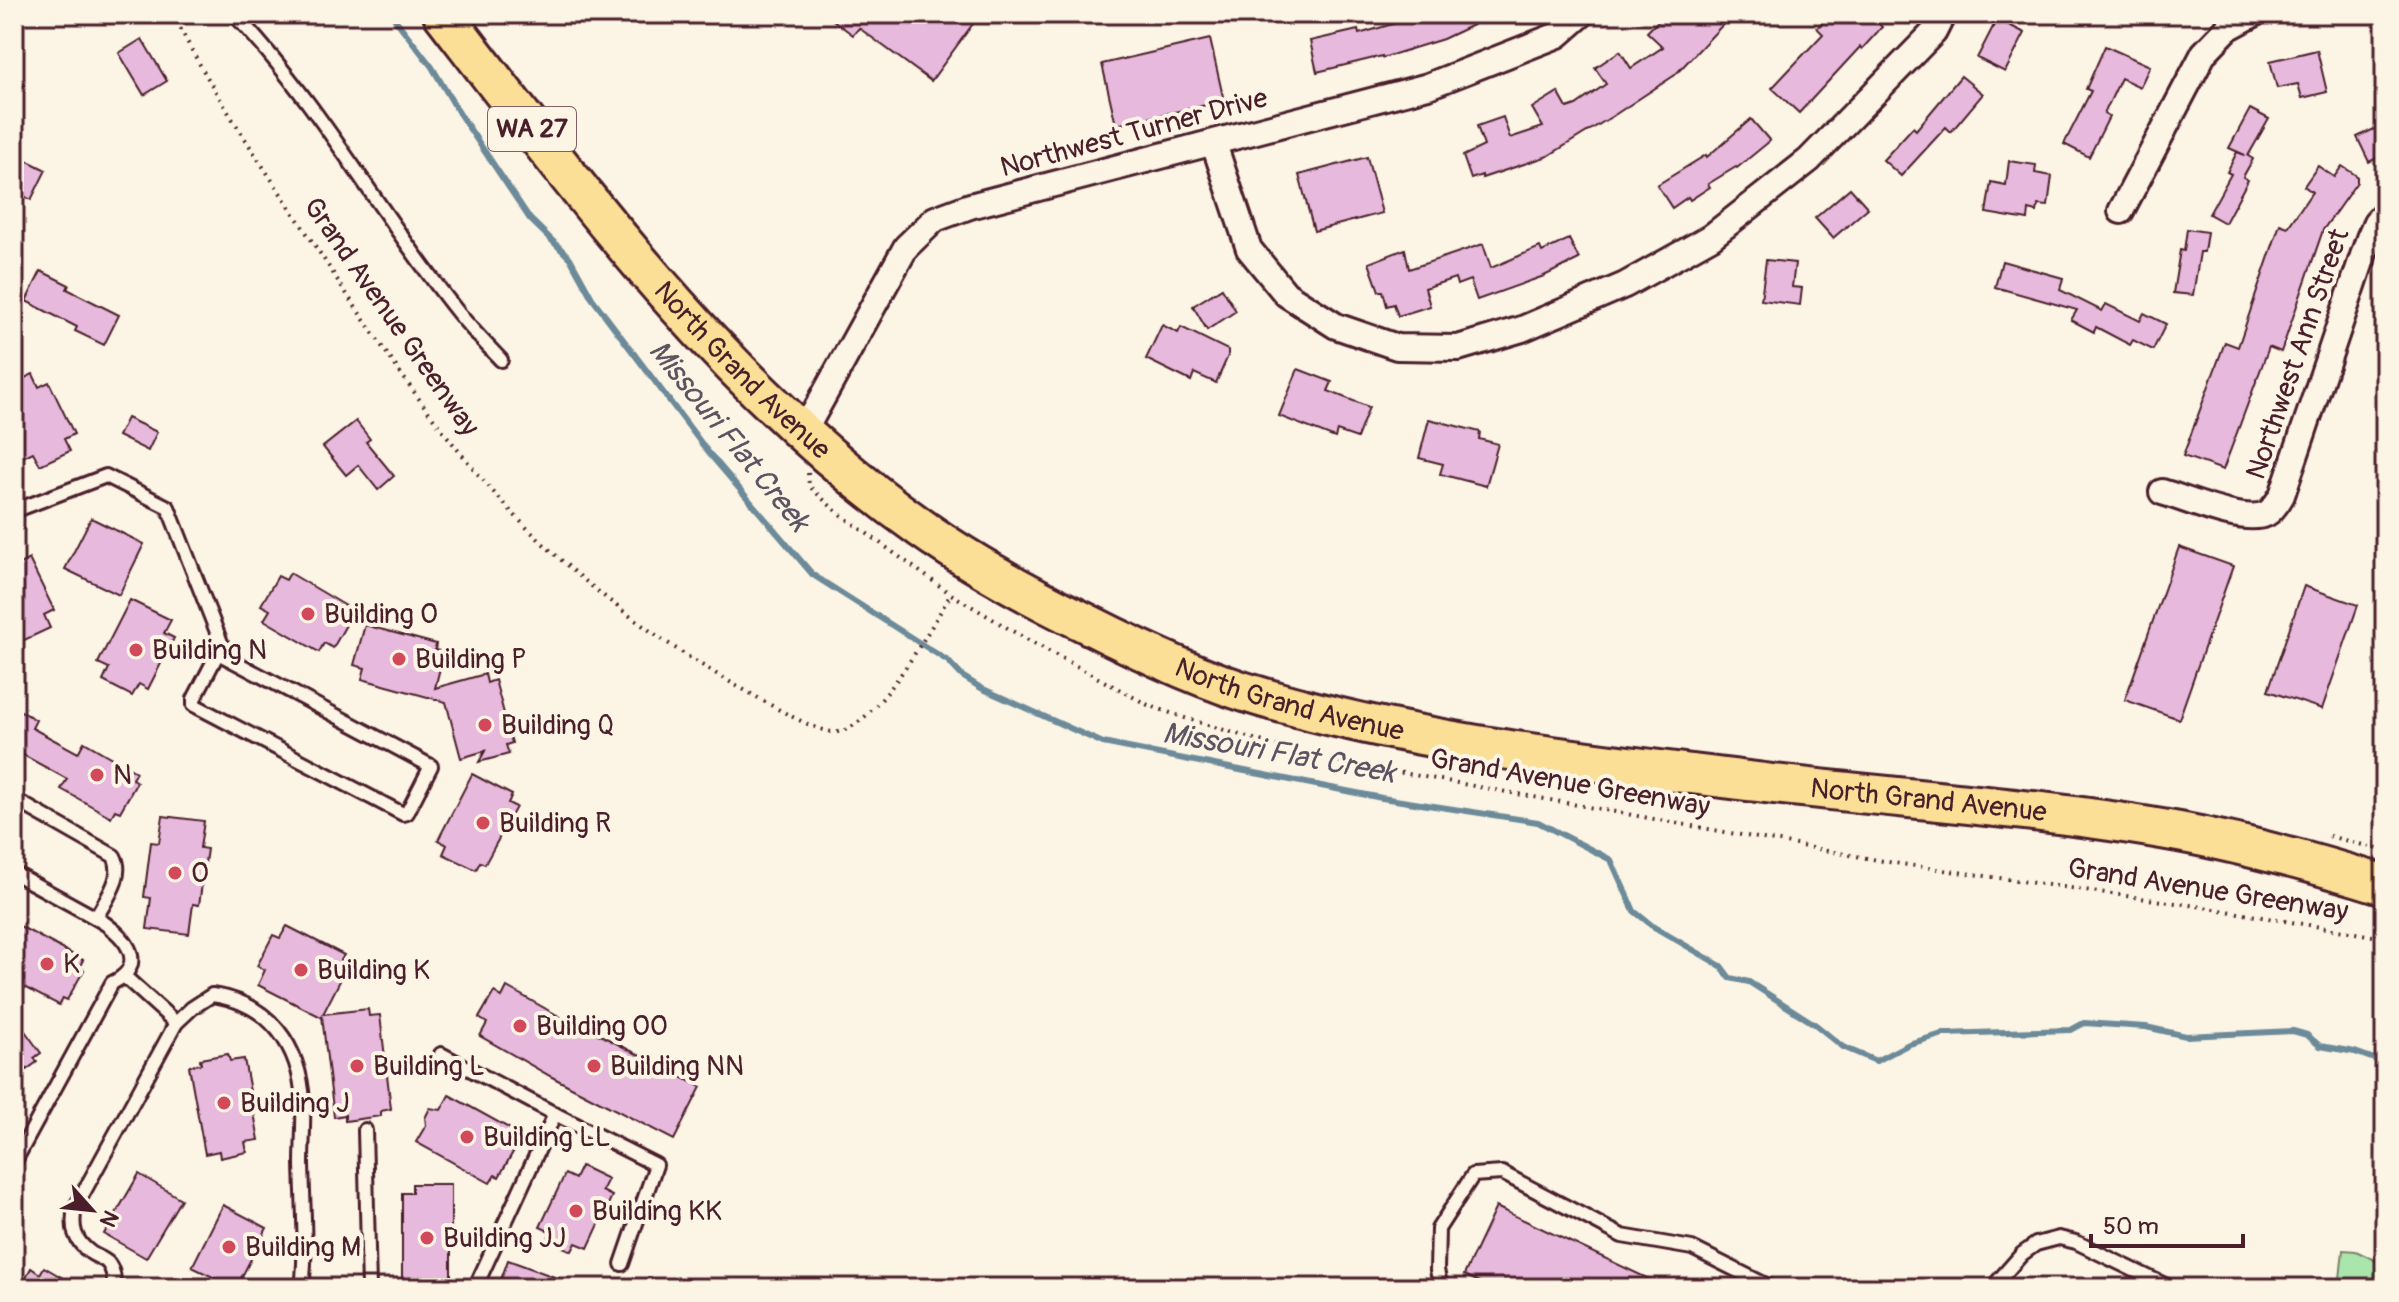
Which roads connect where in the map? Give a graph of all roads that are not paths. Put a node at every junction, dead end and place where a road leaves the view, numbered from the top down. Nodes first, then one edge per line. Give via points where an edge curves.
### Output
1 (234, 14) edge
2 (443, 14) edge
3 (1582, 14) edge
4 (1943, 14) edge
5 (2254, 14) edge
6 (1214, 144) junction
7 (2121, 211) dead end
8 (2385, 212) edge
9 (501, 360) dead end
10 (812, 440) junction
11 (2162, 492) dead end
12 (14, 511) edge
13 (218, 653) junction
14 (14, 799) edge
15 (14, 873) edge
16 (2385, 885) edge
17 (96, 918) junction
18 (125, 977) junction
19 (176, 1023) junction
20 (441, 1054) dead end
21 (555, 1114) junction
22 (365, 1130) dead end
23 (14, 1163) edge
24 (622, 1264) dead end
25 (114, 1288) edge
26 (302, 1288) edge
27 (369, 1288) edge
28 (475, 1288) edge
29 (1441, 1288) edge
30 (1772, 1288) edge
31 (1992, 1288) edge
32 (2171, 1288) edge

1 - 9 lane via 278,62 456,311
2 - 10 main road, North Grand Avenue / WA 27 via 622,244 755,389
3 - 6 street, Northwest Turner Drive via 1558,35 1428,86
4 - 6 street via 1934,32 1809,160 1711,237 1625,285 1522,329 1458,348 1397,347 1336,326 1286,294 1249,249
5 - 7 street via 2228,28 2204,53
6 - 10 street, Northwest Turner Drive via 935,219 906,247
8 - 11 street, Northwest Ann Street via 2369,238 2277,505 2266,514 2239,515
10 - 16 main road, North Grand Avenue / WA 27 via 922,529 1010,585 1141,651 1255,696 1366,726 1489,747 2176,832 2259,848
12 - 13 lane via 106,476 168,507 222,645
13 - 13 lane via 194,705 407,813 431,766
14 - 17 lane via 114,856 116,880
15 - 17 lane
17 - 18 lane via 126,942 131,965
18 - 19 lane
18 - 23 lane via 112,983
19 - 25 lane via 75,1208 71,1225 78,1242 106,1260 114,1273
19 - 26 lane via 212,995 234,998 264,1015 295,1058 303,1100
20 - 21 lane
21 - 24 lane via 656,1165
21 - 28 lane
22 - 27 lane
29 - 30 lane via 1438,1229 1473,1175 1502,1173 1622,1236 1692,1248
31 - 32 lane via 2022,1254 2059,1238

